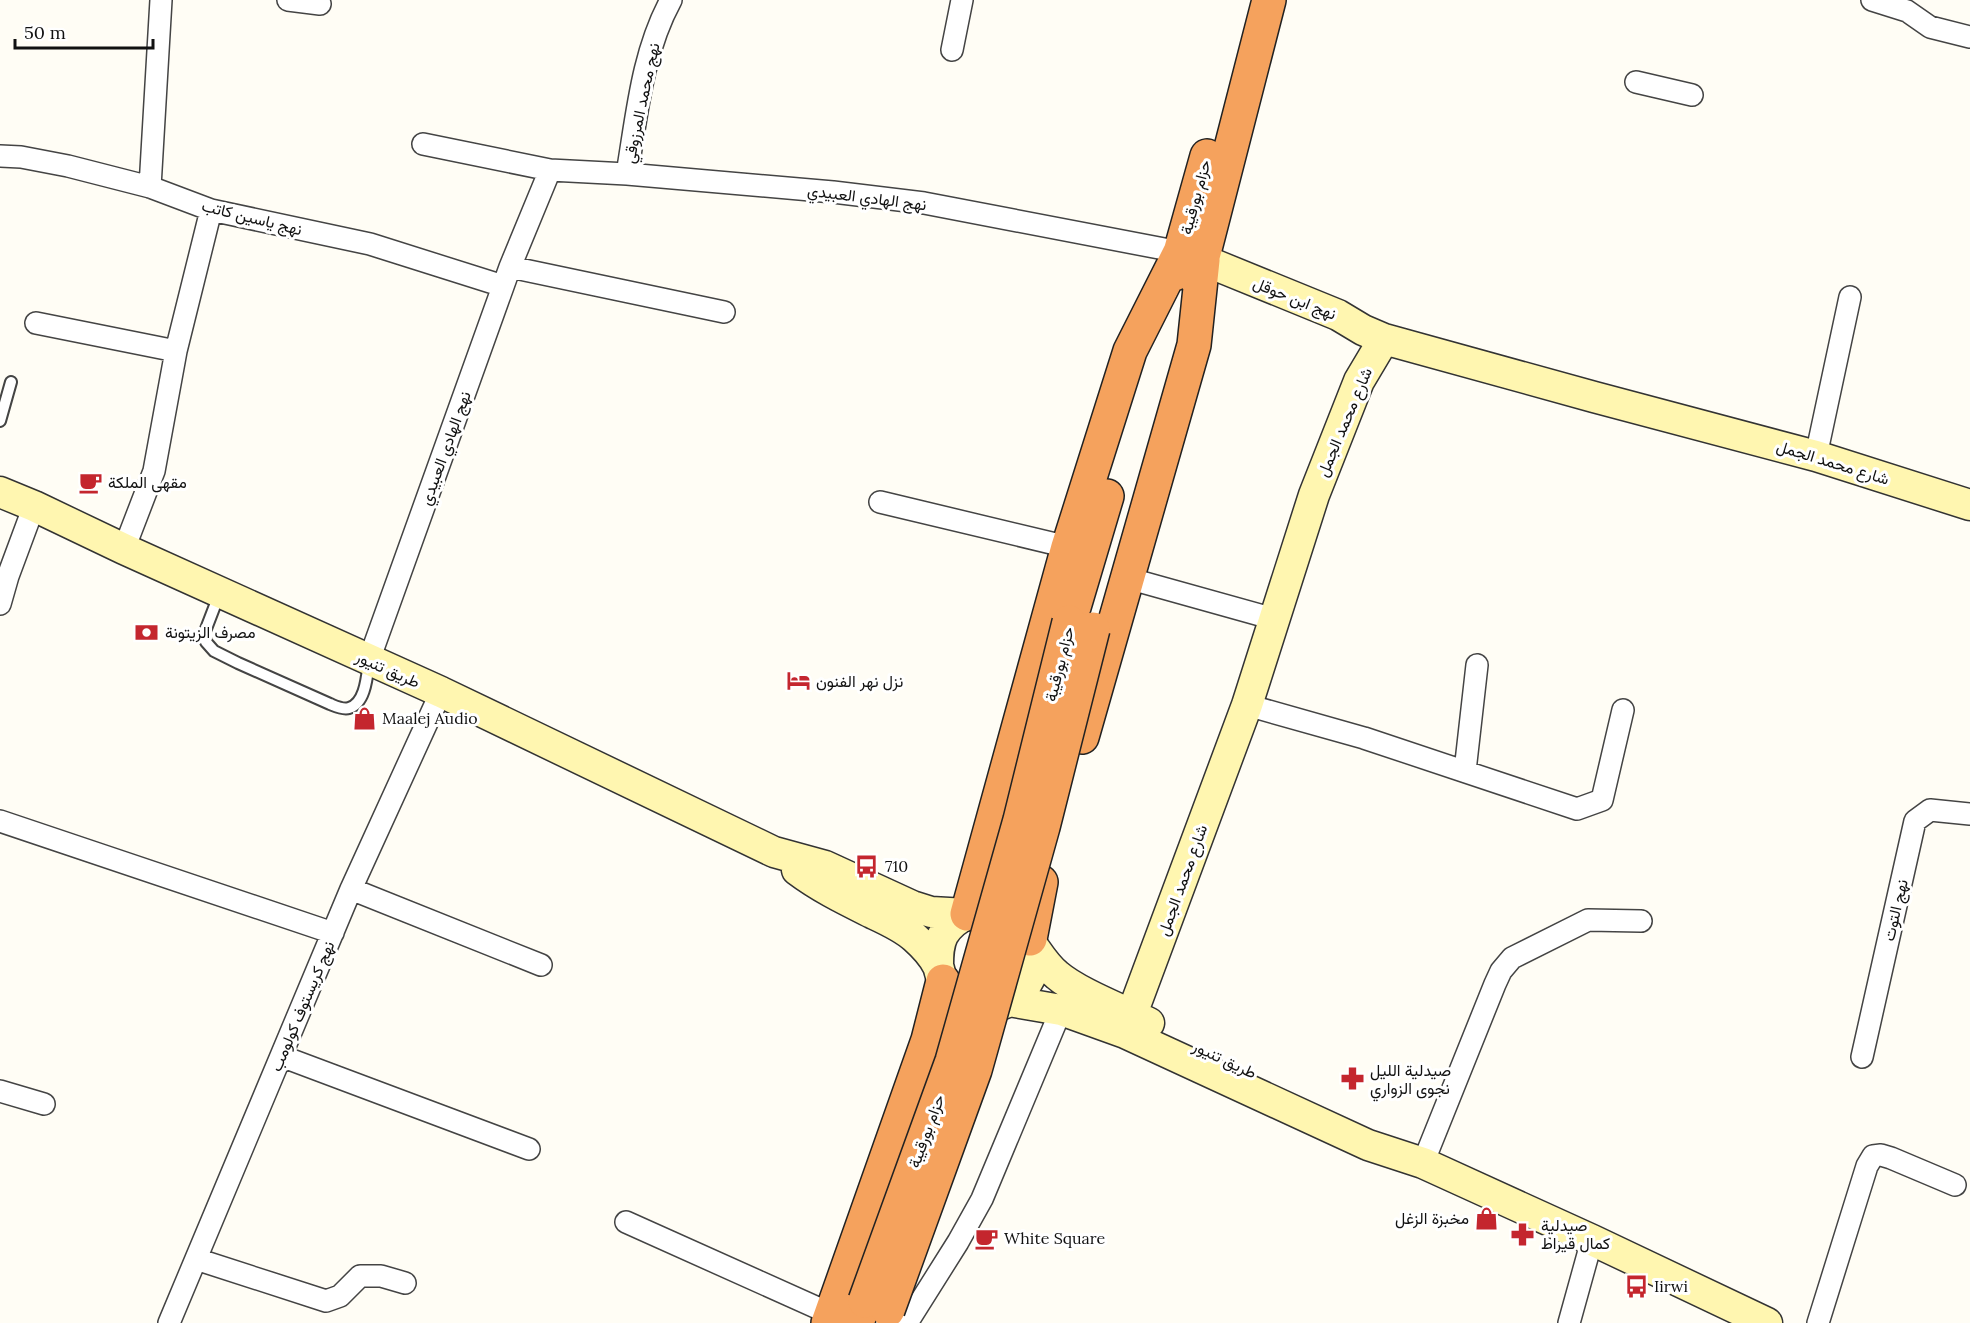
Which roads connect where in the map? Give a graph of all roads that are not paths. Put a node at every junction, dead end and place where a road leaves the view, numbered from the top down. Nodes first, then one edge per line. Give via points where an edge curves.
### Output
1 (161, 0) edge
2 (288, 0) edge
3 (671, 0) edge
4 (962, 0) edge
5 (1246, 0) edge
6 (1269, 0) edge
7 (1863, 0) edge
8 (1872, 0) edge
9 (320, 4) dead end
10 (1927, 25) junction
11 (1970, 37) edge
12 (952, 50) dead end
13 (1636, 82) dead end
14 (1692, 95) dead end
15 (423, 144) dead end
16 (0, 156) edge
17 (550, 170) junction
18 (627, 174) junction
19 (150, 187) junction
20 (212, 210) junction
21 (1192, 256) junction
22 (507, 277) junction
23 (1850, 297) dead end
24 (724, 312) dead end
25 (36, 323) dead end
26 (1384, 339) junction
27 (176, 351) junction
28 (11, 382) dead end
29 (0, 421) edge
30 (1816, 456) junction
31 (0, 492) edge
32 (880, 502) dead end
33 (1965, 502) edge
34 (34, 506) junction
35 (1068, 546) junction
36 (124, 549) junction
37 (1138, 581) dead end
38 (220, 592) junction
39 (0, 604) edge
40 (1274, 619) junction
41 (369, 660) junction
42 (1477, 665) dead end
43 (441, 692) junction
44 (1247, 705) junction
45 (1623, 710) dead end
46 (1465, 771) junction
47 (1970, 814) edge
48 (0, 821) edge
49 (774, 852) junction
50 (351, 889) junction
51 (967, 914) junction
52 (1641, 921) dead end
53 (333, 933) junction
54 (1032, 942) junction
55 (541, 965) dead end
56 (940, 973) junction
57 (1010, 1001) junction
58 (1061, 1010) junction
59 (1131, 1014) junction
60 (281, 1056) junction
61 (1862, 1057) dead end
62 (0, 1091) edge
63 (44, 1104) dead end
64 (529, 1149) dead end
65 (1424, 1163) junction
66 (1956, 1185) dead end
67 (626, 1222) dead end
68 (1592, 1240) junction
69 (196, 1259) junction
70 (405, 1283) dead end
71 (869, 1317) edge
72 (169, 1323) edge
73 (1569, 1323) edge
74 (1767, 1323) edge
75 (1818, 1323) edge

1 - 19 street
2 - 9 street
3 - 18 street, نهج محمد المرزوقي via 648,57
4 - 12 street
5 - 21 highway, حزام بورقيبة
6 - 21 highway, حزام بورقيبة
7 - 10 street
8 - 10 street via 1907,11
10 - 11 street
13 - 14 street
15 - 17 street, نهج الهادي العبيدي
16 - 19 street, نهج ياسين كاتب via 68,166
17 - 18 street, نهج الهادي العبيدي
17 - 22 street, نهج الهادي العبيدي
18 - 21 street, نهج الهادي العبيدي via 924,203
19 - 20 street, نهج ياسين كاتب
20 - 22 street, نهج ياسين كاتب
20 - 27 street
21 - 26 main road, نهج ابن حوقل via 1338,315
21 - 35 highway via 1130,351
21 - 54 highway via 1194,345 1040,887
21 - 71 highway, حزام بورقيبة, bridge via 1020,820 951,1061
22 - 24 street, نهج ياسين كاتب
22 - 41 street, نهج الهادي العبيدي
23 - 30 street
25 - 27 street
26 - 30 main road, شارع محمد الجمل
26 - 40 main road, شارع محمد الجمل via 1359,381 1322,474
27 - 36 street via 154,471
28 - 29 lane
30 - 33 main road, شارع محمد الجمل
31 - 34 main road, طريق تنيور
32 - 35 street
34 - 36 main road, طريق تنيور
34 - 39 street
35 - 51 highway
36 - 38 main road, طريق تنيور
37 - 40 street
38 - 41 main road, طريق تنيور
38 - 41 lane via 204,634 206,642 213,651 238,663 330,704 348,708 362,695
40 - 44 main road, شارع محمد الجمل
41 - 43 main road, طريق تنيور
42 - 46 street
43 - 49 main road, طريق تنيور
43 - 50 street, نهج كريستوف كولومب
44 - 46 street
44 - 59 main road, شارع محمد الجمل
45 - 46 street via 1602,800 1577,809
47 - 61 street, نهج التوت via 1930,810 1915,821
48 - 53 street
49 - 51 main road, طريق تنيور via 825,866 912,906 932,912
49 - 56 main road, طريق تنيور via 815,884 914,937
50 - 53 street, نهج كريستوف كولومب
50 - 55 street
51 - 54 main road via 983,910 1000,912 1015,919
51 - 56 main road via 943,936 938,951
52 - 65 street via 1588,920 1512,958 1495,984
53 - 60 street, نهج كريستوف كولومب
54 - 57 main road via 1035,963 1030,978
54 - 59 main road, طريق تنيور via 1058,976
56 - 57 main road via 952,993 964,1002 995,1006
56 - 71 highway
57 - 58 main road, طريق تنيور
57 - 71 highway via 988,1072
58 - 65 main road, طريق تنيور via 1125,1032 1368,1145
58 - 71 street via 982,1199 958,1242
59 - 65 main road, طريق تنيور via 1367,1126
60 - 64 street
60 - 69 street, نهج كريستوف كولومب
62 - 63 street
65 - 68 main road, طريق تنيور
66 - 75 street via 1891,1158 1874,1156 1864,1176
67 - 71 street
68 - 73 street
68 - 74 main road, طريق تنيور
69 - 70 street via 326,1301 340,1296 360,1276 381,1276
69 - 72 street, نهج كريستوف كولومب

